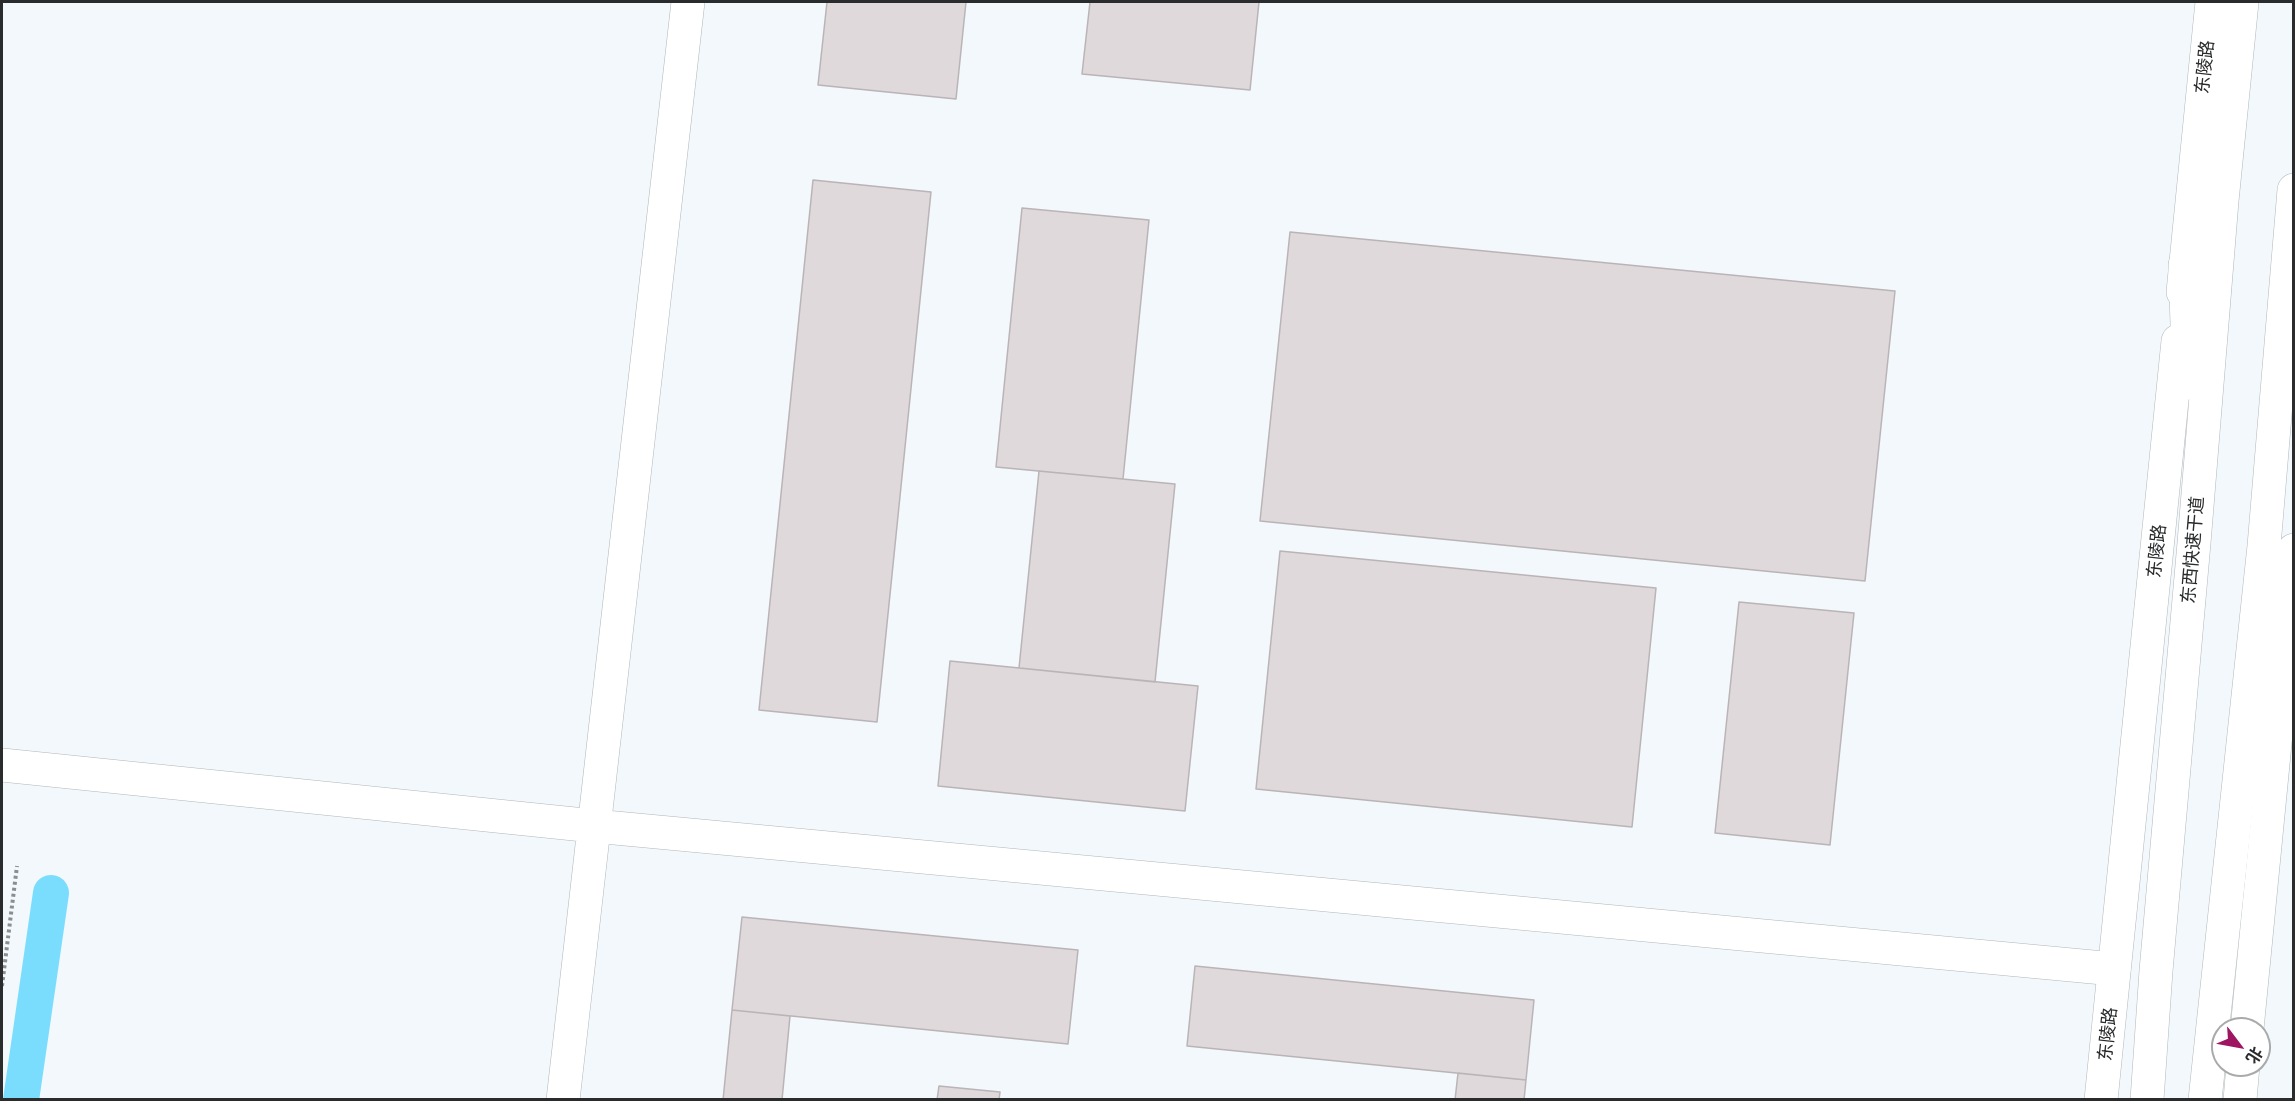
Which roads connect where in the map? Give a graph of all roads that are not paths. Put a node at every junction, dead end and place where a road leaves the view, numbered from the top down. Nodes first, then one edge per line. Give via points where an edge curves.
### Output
1 (688, 2) edge
2 (2212, 2) edge
3 (2242, 2) edge
4 (2292, 200) edge
5 (2185, 265) junction
6 (2294, 406) edge
7 (2194, 543) junction
8 (2279, 548) edge
9 (2, 765) edge
10 (594, 826) junction
11 (2114, 969) junction
12 (2248, 1017) edge
13 (2242, 1077) edge
14 (2146, 1093) edge
15 (563, 1100) edge
16 (2101, 1100) edge
17 (2205, 1100) edge
18 (2240, 1100) edge

1 - 10 main road
2 - 5 main road, 东陵路
3 - 7 main road, 东西快速干道
4 - 8 main road
5 - 7 main road
5 - 11 main road, 东陵路
6 - 8 main road
7 - 14 main road, 东西快速干道
8 - 12 main road
8 - 17 main road
9 - 10 main road
10 - 11 main road
10 - 15 main road
11 - 16 main road, 东陵路
13 - 18 main road

